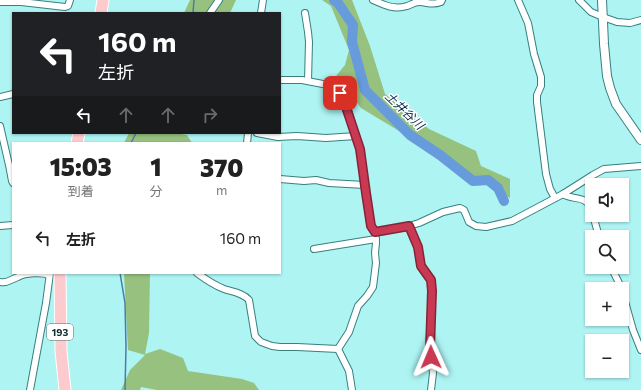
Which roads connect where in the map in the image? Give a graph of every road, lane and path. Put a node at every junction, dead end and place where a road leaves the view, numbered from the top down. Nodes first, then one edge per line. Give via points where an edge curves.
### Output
1 (70, 0) edge
2 (103, 0) edge
3 (219, 0) edge
4 (263, 0) edge
5 (373, 0) edge
6 (442, 0) edge
7 (518, 0) edge
8 (579, 0) edge
9 (602, 0) edge
10 (0, 2) edge
11 (101, 12) edge
12 (211, 12) edge
13 (261, 12) edge
14 (305, 13) dead end
15 (602, 17) junction
16 (641, 20) edge
17 (281, 80) edge
18 (308, 81) junction
19 (12, 94) edge
20 (0, 97) edge
21 (0, 126) edge
22 (262, 134) edge
23 (356, 136) junction
24 (641, 140) edge
25 (641, 166) edge
26 (281, 179) edge
27 (12, 181) edge
28 (365, 185) junction
29 (563, 194) junction
30 (555, 198) junction
31 (585, 200) edge
32 (12, 225) edge
33 (0, 226) edge
34 (409, 226) junction
35 (375, 232) junction
36 (376, 239) junction
37 (314, 248) dead end
38 (29, 274) edge
39 (53, 274) edge
40 (198, 274) edge
41 (0, 282) edge
42 (629, 315) edge
43 (338, 349) junction
44 (641, 350) edge
45 (30, 390) edge
46 (65, 390) edge
47 (352, 390) edge
48 (431, 390) edge

1 - 10 street via 65,7
2 - 11 highway
3 - 12 street
4 - 13 street
5 - 6 street via 388,7 401,7 421,2 435,4
7 - 30 street via 528,22 541,78 537,102 546,174
8 - 15 street via 591,12
9 - 15 street
14 - 18 street via 309,42
15 - 16 street via 630,23
15 - 24 street via 610,88 616,104
17 - 18 street
18 - 23 street via 328,85 340,93
19 - 20 street
21 - 27 street
22 - 23 street via 278,137
23 - 28 street
25 - 29 street via 604,169
26 - 28 street
28 - 35 street via 371,226
29 - 30 street
29 - 31 street
30 - 34 street via 512,221 486,227 469,222 464,210 460,208
32 - 33 street
34 - 35 street
34 - 48 street via 418,247 421,266 431,280 432,286
35 - 36 street
36 - 37 street
36 - 43 street via 372,287 358,306 349,332
38 - 41 street via 7,283
39 - 45 street
39 - 46 highway, 193
40 - 43 street via 223,288 246,296 249,300 255,336 261,342 280,347
42 - 44 street
43 - 47 street via 349,371

